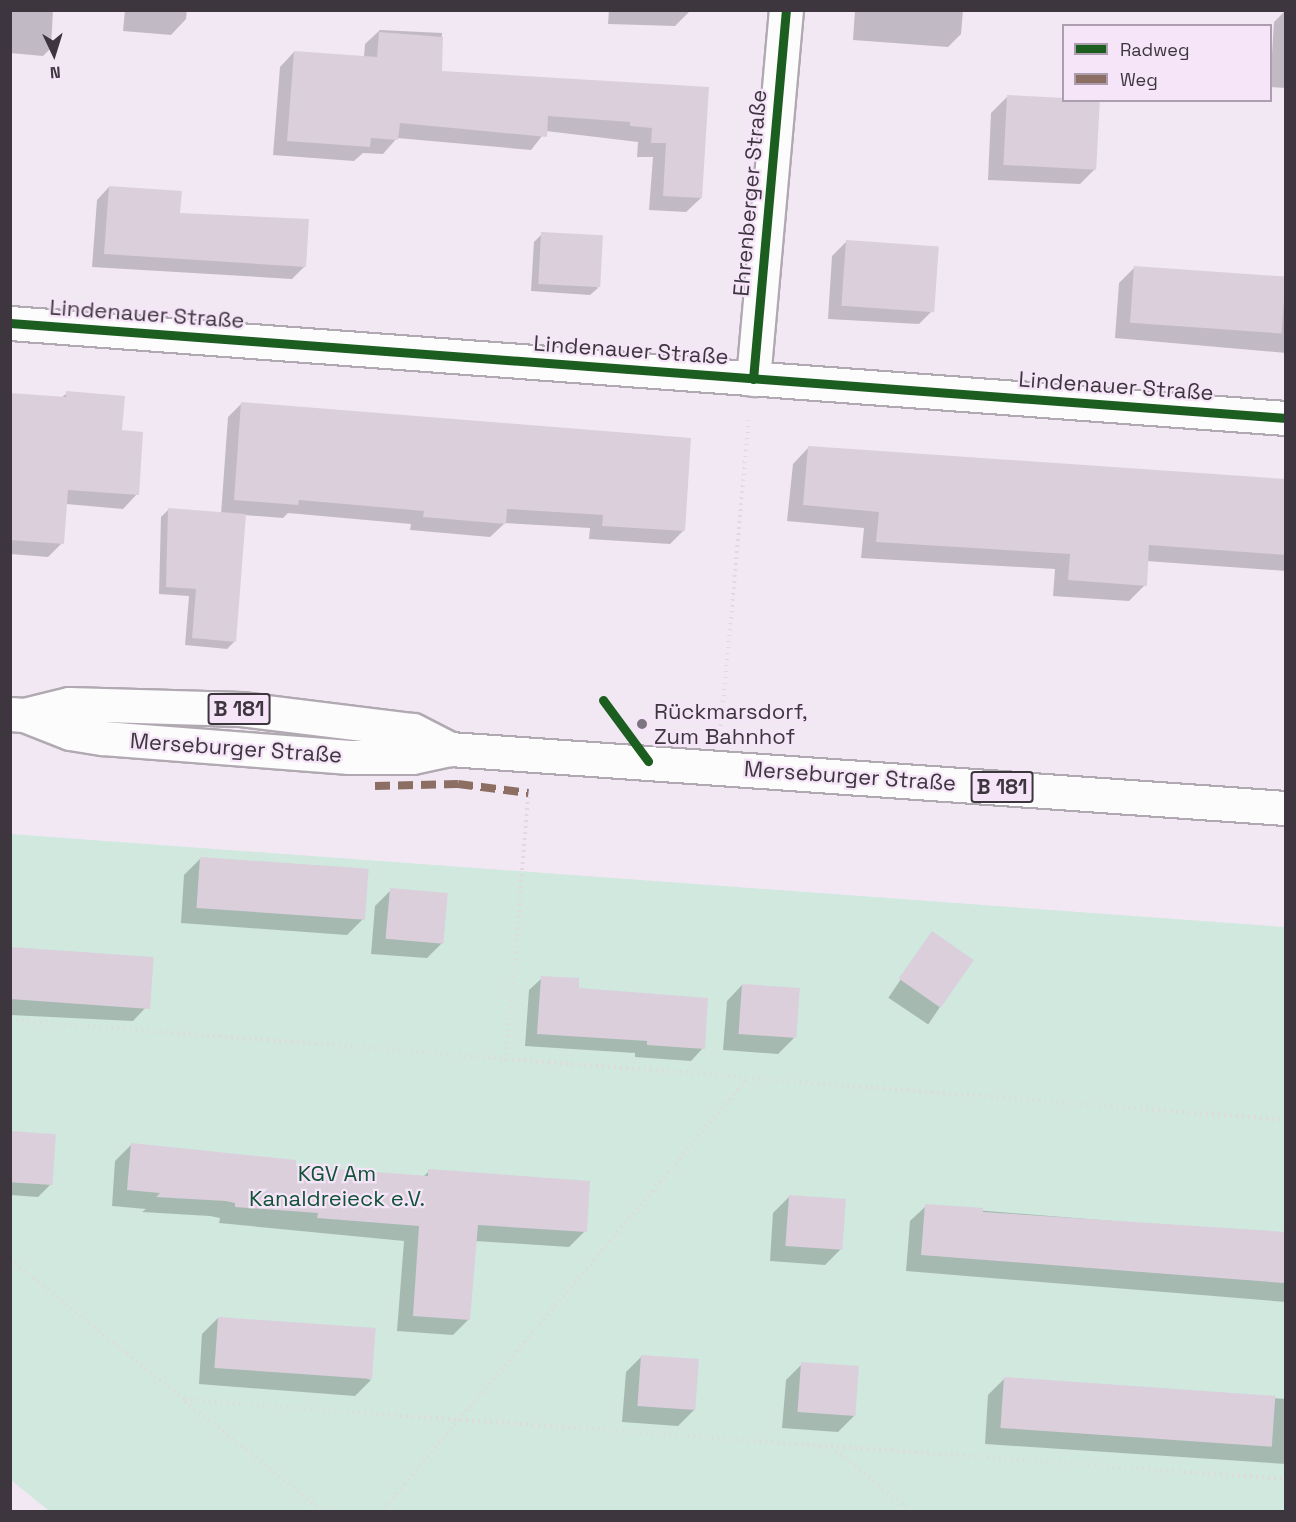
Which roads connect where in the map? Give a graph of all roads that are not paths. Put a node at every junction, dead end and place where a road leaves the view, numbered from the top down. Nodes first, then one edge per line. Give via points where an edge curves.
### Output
1 (786, 10) edge
2 (10, 323) edge
3 (753, 379) junction
4 (1286, 418) edge
5 (17, 715) edge
6 (1286, 808) edge

1 - 3 street, Ehrenberger Straße
2 - 3 street, Lindenauer Straße
3 - 4 street, Lindenauer Straße
5 - 6 street, Merseburger Straße / B 181 via 70,733 103,738 349,757 412,757 450,749

